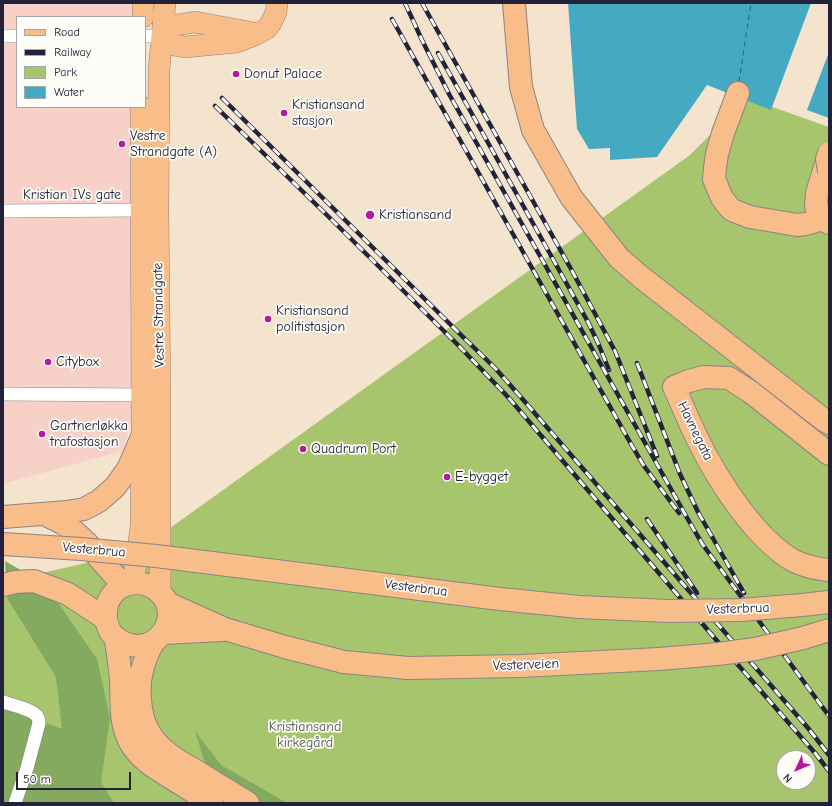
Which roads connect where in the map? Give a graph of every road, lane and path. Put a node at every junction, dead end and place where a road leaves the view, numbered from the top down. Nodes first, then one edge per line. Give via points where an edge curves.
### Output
1 (143, 3) edge
2 (165, 3) edge
3 (277, 3) edge
4 (514, 3) edge
5 (143, 16) edge
6 (3, 36) edge
7 (16, 36) edge
8 (153, 36) edge
9 (738, 93) dead end
10 (140, 108) edge
11 (829, 153) edge
12 (829, 171) edge
13 (141, 210) junction
14 (3, 212) edge
15 (826, 221) edge
16 (3, 394) edge
17 (142, 395) junction
18 (829, 423) edge
19 (142, 437) junction
20 (829, 454) edge
21 (44, 514) junction
22 (3, 517) edge
23 (3, 544) edge
24 (829, 570) edge
25 (3, 585) edge
26 (127, 585) junction
27 (163, 598) junction
28 (829, 602) edge
29 (110, 628) junction
30 (225, 629) junction
31 (829, 630) edge
32 (158, 637) junction
33 (3, 702) edge
34 (15, 803) edge
35 (212, 803) edge
36 (248, 803) edge

1 - 5 main road
2 - 8 main road, Vestre Strandgate
3 - 8 main road via 272,23 257,34 195,22 176,24
4 - 18 highway via 521,87 533,130 572,197 619,258 641,278
6 - 7 street
8 - 27 main road, Vestre Strandgate via 159,70
9 - 15 highway via 717,154 714,179 722,198 732,210 750,217 797,225
10 - 13 main road, Vestre Strandgate
11 - 12 highway, bridge
11 - 15 highway via 817,193 816,206
13 - 14 street, Kristian IVs gate
13 - 17 main road, Vestre Strandgate
16 - 17 street
17 - 19 main road, Vestre Strandgate
19 - 21 highway via 128,470 115,487 99,501 84,509
19 - 26 main road, Vestre Strandgate via 141,525 136,566
20 - 24 highway, Havnegata via 730,378 704,377 674,387 717,475 770,543 794,561
21 - 22 highway
21 - 26 highway via 75,532
23 - 28 highway, Vesterbrua, bridge via 156,556 500,600 579,607 669,611 741,610
25 - 29 highway via 34,582 68,594
26 - 27 highway via 147,584
26 - 29 highway via 118,589 109,600 107,606
27 - 30 highway, Vesterveien
27 - 32 highway via 169,615 166,628
29 - 32 highway via 120,641 133,646 147,644
29 - 35 highway via 118,656 122,720 133,747 149,763
30 - 31 highway, Vesterveien, bridge via 344,662 408,668 521,666 718,654 755,649
30 - 32 highway, Vesterveien
32 - 36 highway via 145,659 139,688 141,709 149,733 160,747 176,759
33 - 34 street via 28,710 39,719

